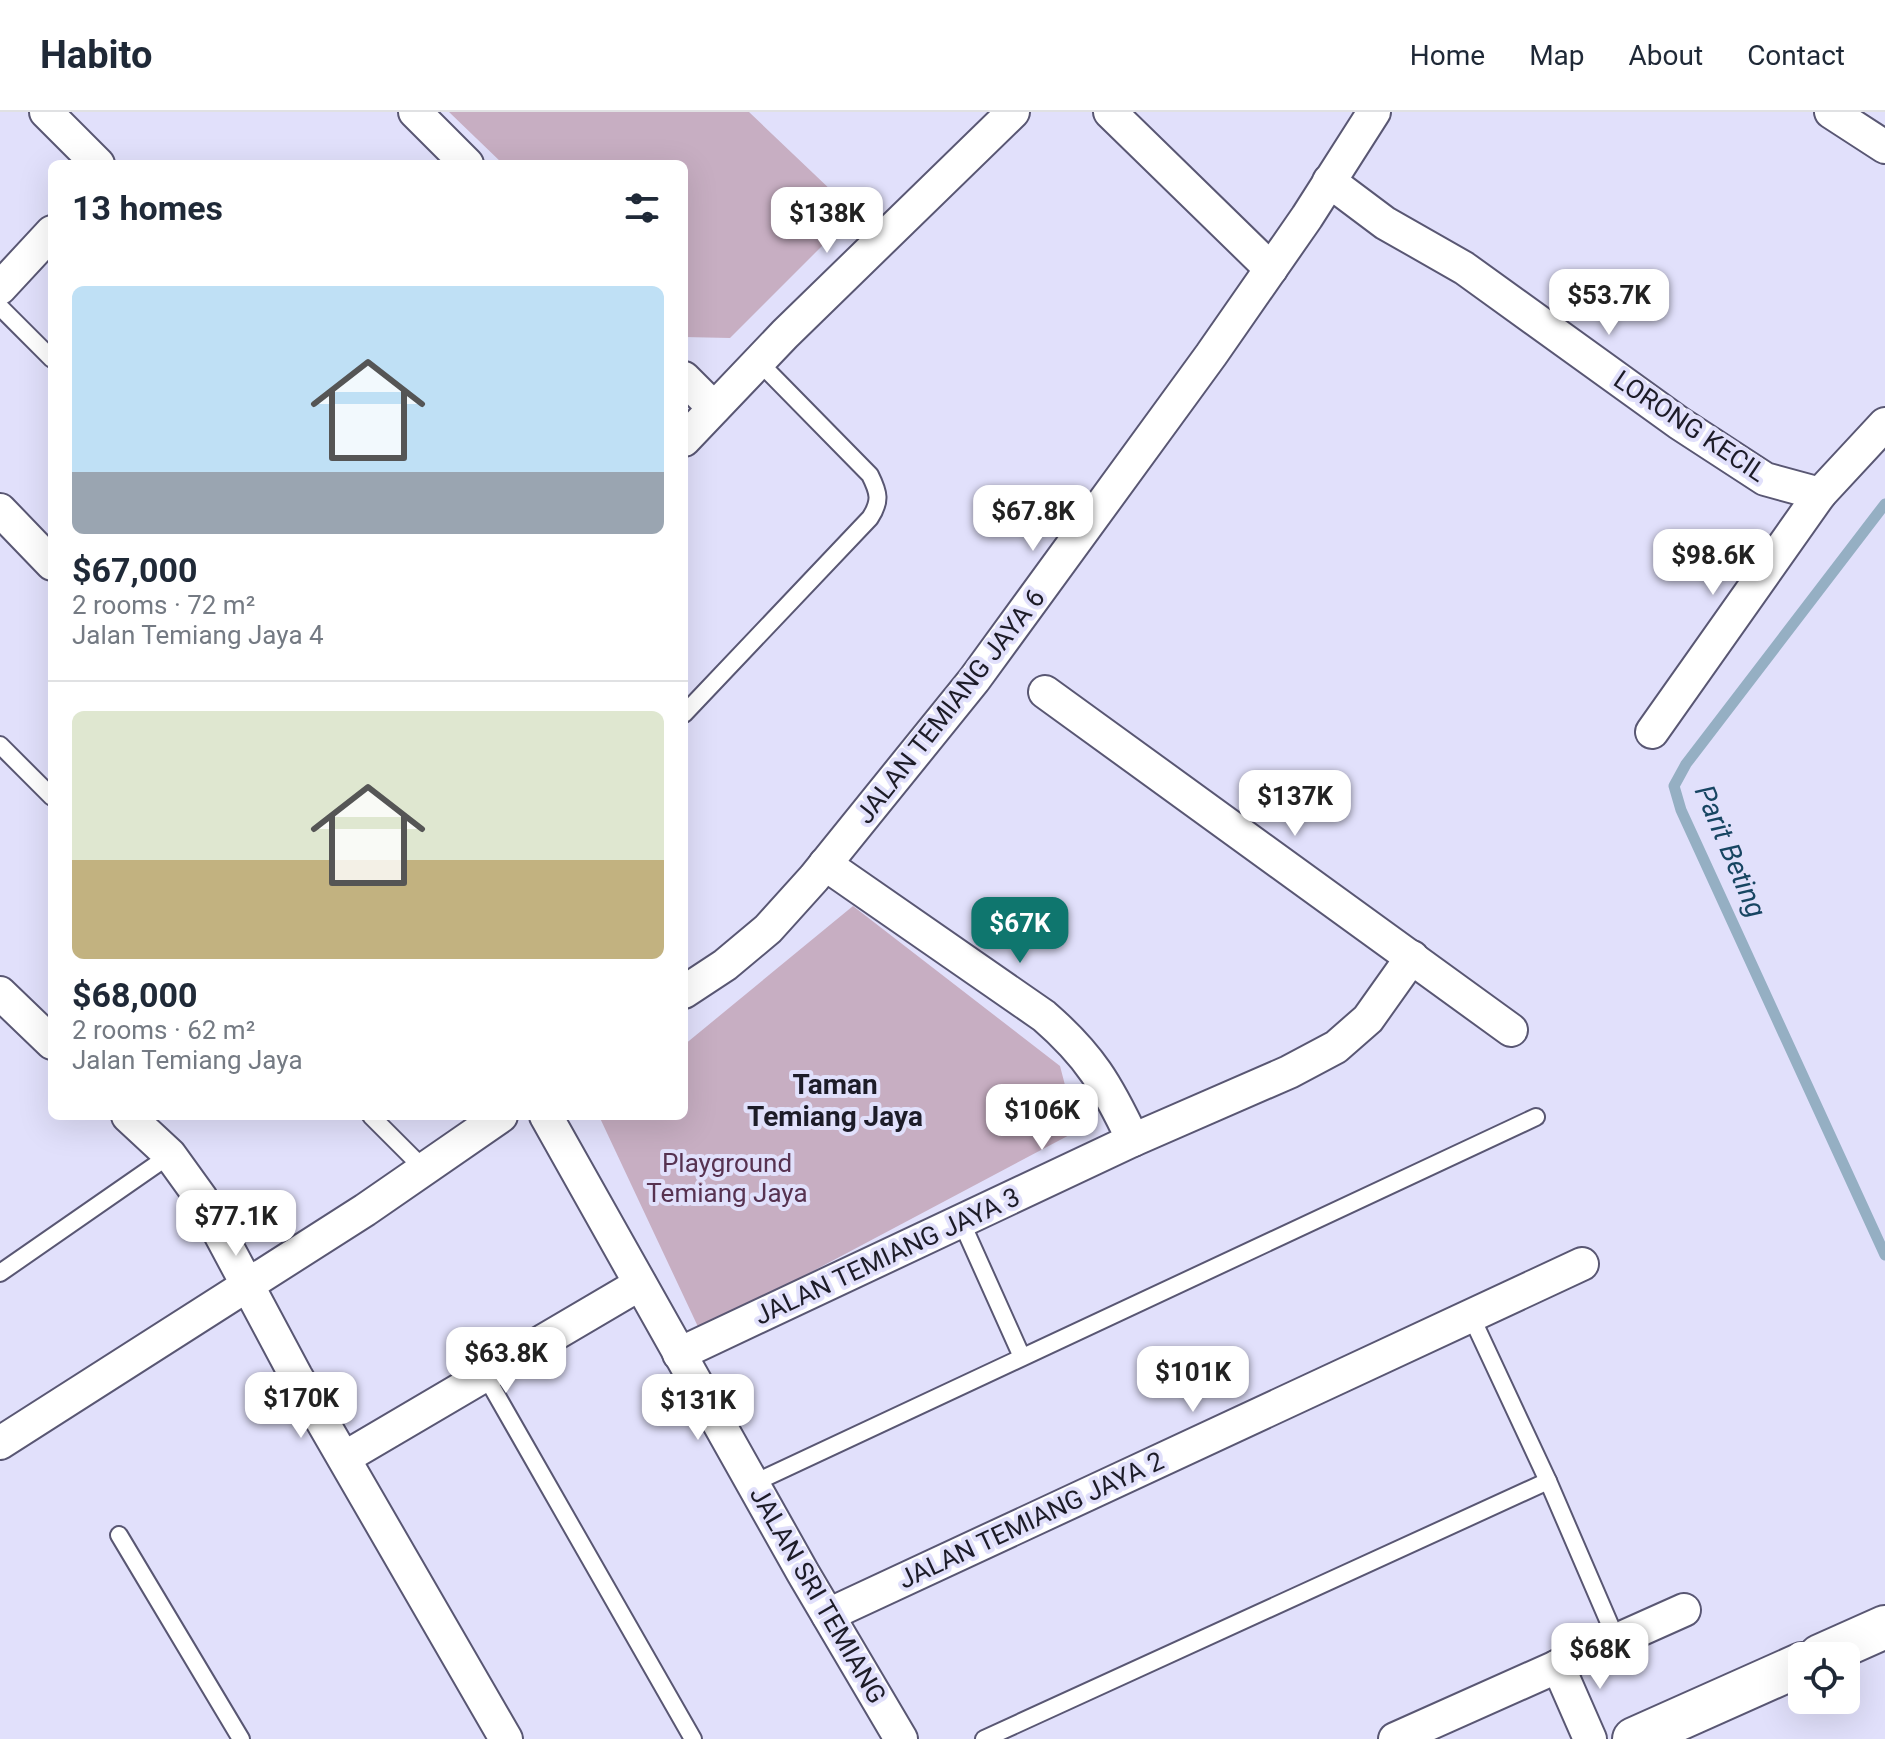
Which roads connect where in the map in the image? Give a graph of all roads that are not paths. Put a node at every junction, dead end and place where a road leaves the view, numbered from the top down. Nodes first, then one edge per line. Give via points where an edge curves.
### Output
1 (415, 112) edge
2 (1013, 112) edge
3 (1110, 112) edge
4 (1831, 112) edge
5 (1368, 115) edge
6 (57, 116) edge
7 (1885, 147) edge
8 (95, 160) edge
9 (461, 160) edge
10 (1329, 181) junction
11 (48, 236) edge
12 (1271, 269) junction
13 (0, 288) edge
14 (0, 307) edge
15 (48, 355) edge
16 (759, 362) junction
17 (688, 382) edge
18 (714, 408) junction
19 (1885, 424) edge
20 (688, 436) edge
21 (1820, 494) junction
22 (0, 510) edge
23 (48, 560) edge
24 (1045, 692) dead end
25 (688, 710) edge
26 (1652, 732) dead end
27 (0, 745) edge
28 (48, 793) edge
29 (825, 864) junction
30 (1412, 957) junction
31 (688, 989) edge
32 (7, 1013) edge
33 (1511, 1030) dead end
34 (48, 1040) edge
35 (1536, 1117) dead end
36 (132, 1120) edge
37 (375, 1120) edge
38 (495, 1120) edge
39 (548, 1120) edge
40 (1133, 1140) junction
41 (170, 1155) junction
42 (424, 1169) junction
43 (961, 1221) junction
44 (1582, 1264) dead end
45 (0, 1273) edge
46 (640, 1284) junction
47 (247, 1285) junction
48 (1471, 1316) junction
49 (679, 1354) junction
50 (1022, 1357) junction
51 (485, 1375) junction
52 (0, 1443) edge
53 (344, 1458) junction
54 (1548, 1481) junction
55 (754, 1483) junction
56 (119, 1535) dead end
57 (1684, 1610) dead end
58 (828, 1615) junction
59 (1885, 1627) edge
60 (1617, 1641) junction
61 (1851, 1642) edge
62 (1558, 1666) junction
63 (1788, 1670) edge
64 (241, 1739) edge
65 (506, 1739) edge
66 (693, 1739) edge
67 (901, 1739) edge
68 (984, 1739) edge
69 (1395, 1739) edge
70 (1590, 1739) edge
71 (1634, 1739) edge

1 - 9 street
2 - 16 street
3 - 12 street
4 - 7 street
5 - 10 street, JALAN TEMIANG JAYA 6
6 - 8 street
10 - 12 street, JALAN TEMIANG JAYA 6
10 - 21 street, LORONG KECIL via 1385,223 1464,268 1765,479
11 - 13 street
12 - 29 street, JALAN TEMIANG JAYA 6 via 988,662
14 - 15 lane
16 - 18 street
16 - 25 lane via 870,475 879,504
17 - 18 street
18 - 20 street
19 - 21 street
21 - 26 street
22 - 23 street
24 - 30 street
27 - 28 lane
29 - 31 street, JALAN TEMIANG JAYA 6 via 768,929
29 - 40 street via 1075,1043 1097,1070
30 - 33 street
30 - 40 street, JALAN TEMIANG JAYA 3 via 1368,1019 1336,1047
32 - 34 street
35 - 50 lane
36 - 41 street
37 - 42 lane
38 - 42 street
39 - 46 street, JALAN SRI TEMIANG
40 - 43 street, JALAN TEMIANG JAYA 3
41 - 45 lane
41 - 47 street via 201,1198
42 - 47 street
43 - 49 street, JALAN TEMIANG JAYA 3
43 - 50 lane
44 - 48 street, JALAN TEMIANG JAYA 2
46 - 49 street, JALAN SRI TEMIANG
46 - 51 street
47 - 52 street
47 - 53 street
48 - 54 lane
48 - 58 street, JALAN TEMIANG JAYA 2
49 - 55 street, JALAN SRI TEMIANG
50 - 55 lane
51 - 53 street
51 - 66 lane
53 - 65 street
54 - 60 lane
54 - 68 lane
55 - 58 street, JALAN SRI TEMIANG
56 - 64 lane
57 - 60 street
58 - 67 street, JALAN SRI TEMIANG
59 - 61 street
60 - 62 street
62 - 69 street
62 - 70 street
63 - 71 street

